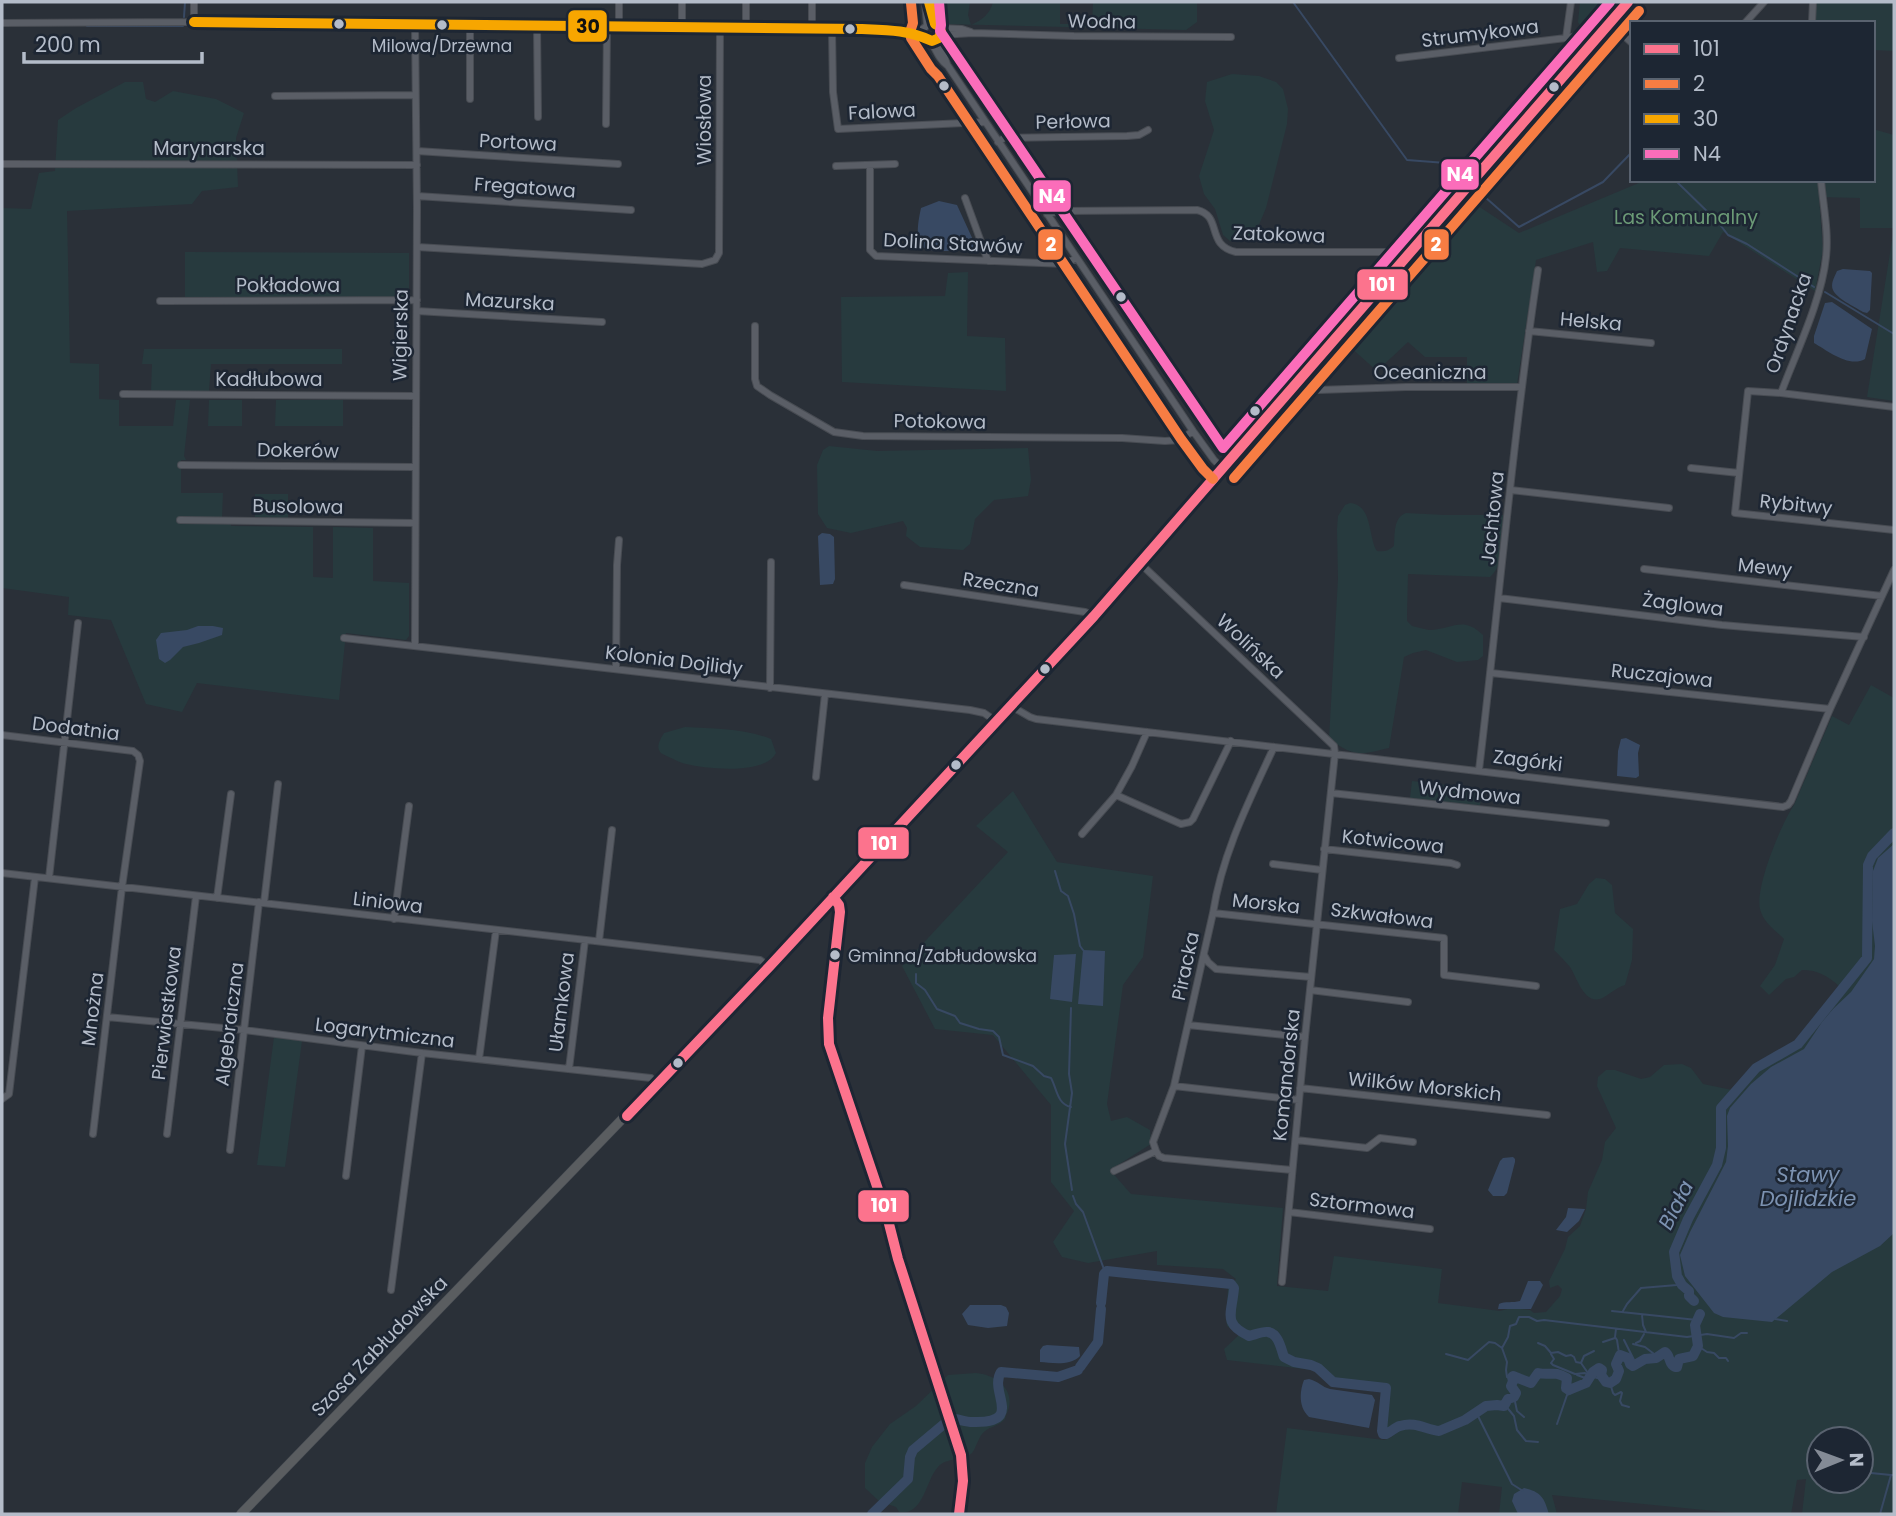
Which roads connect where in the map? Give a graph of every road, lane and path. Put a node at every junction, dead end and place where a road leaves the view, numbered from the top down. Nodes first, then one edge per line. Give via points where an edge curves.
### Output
1 (194, 2) edge
2 (619, 2) edge
3 (682, 2) edge
4 (746, 2) edge
5 (812, 2) edge
6 (927, 2) edge
7 (1571, 2) edge
8 (1628, 2) edge
9 (1765, 2) edge
10 (1813, 2) edge
11 (1747, 21) edge
12 (1812, 21) edge
13 (194, 22) junction
14 (2, 23) edge
15 (1610, 23) junction
16 (415, 25) junction
17 (470, 25) junction
18 (537, 26) junction
19 (607, 26) junction
20 (620, 26) junction
21 (682, 27) junction
22 (720, 28) junction
23 (746, 28) junction
24 (812, 29) junction
25 (832, 29) junction
26 (932, 32) junction
27 (1231, 37) dead end
28 (1566, 38) junction
29 (1593, 41) junction
30 (1630, 41) edge
31 (1399, 58) dead end
32 (415, 94) junction
33 (275, 96) dead end
34 (470, 99) dead end
35 (538, 117) dead end
36 (985, 122) junction
37 (606, 124) dead end
38 (1149, 130) dead end
39 (998, 142) junction
40 (416, 152) junction
41 (2, 164) edge
42 (618, 164) dead end
43 (895, 164) dead end
44 (417, 165) junction
45 (870, 165) junction
46 (836, 166) dead end
47 (1821, 182) edge
48 (417, 196) junction
49 (965, 198) dead end
50 (631, 210) dead end
51 (1047, 214) junction
52 (416, 247) junction
53 (1076, 258) junction
54 (1404, 259) junction
55 (988, 261) junction
56 (1538, 270) dead end
57 (417, 300) junction
58 (160, 301) dead end
59 (417, 311) junction
60 (602, 322) dead end
61 (755, 326) dead end
62 (1529, 331) junction
63 (1651, 342) dead end
64 (1301, 379) junction
65 (1521, 387) junction
66 (1781, 393) junction
67 (123, 394) dead end
68 (415, 396) junction
69 (1894, 407) edge
70 (1193, 431) junction
71 (181, 465) dead end
72 (414, 467) junction
73 (1691, 468) dead end
74 (1223, 469) junction
75 (1739, 473) junction
76 (1511, 490) junction
77 (1670, 508) dead end
78 (180, 520) dead end
79 (415, 523) junction
80 (1894, 530) edge
81 (618, 540) dead end
82 (771, 562) dead end
83 (1139, 565) junction
84 (1644, 569) dead end
85 (1894, 570) edge
86 (904, 585) dead end
87 (1882, 596) junction
88 (1499, 598) junction
89 (1094, 616) junction
90 (78, 623) dead end
91 (344, 638) dead end
92 (1864, 638) junction
93 (415, 645) junction
94 (616, 669) junction
95 (1491, 673) junction
96 (770, 688) junction
97 (825, 694) junction
98 (1011, 706) junction
99 (1830, 709) junction
100 (997, 722) junction
101 (1147, 732) junction
102 (2, 735) edge
103 (1231, 741) junction
104 (65, 743) junction
105 (1273, 747) junction
106 (1335, 753) junction
107 (1479, 770) junction
108 (816, 777) dead end
109 (278, 784) dead end
110 (1331, 793) junction
111 (231, 794) dead end
112 (1116, 795) junction
113 (409, 806) dead end
114 (1606, 823) dead end
115 (612, 830) dead end
116 (1082, 834) dead end
117 (1324, 849) junction
118 (1273, 864) dead end
119 (1457, 865) dead end
120 (1322, 870) junction
121 (2, 873) edge
122 (35, 877) junction
123 (49, 878) junction
124 (122, 887) junction
125 (196, 895) junction
126 (833, 897) junction
127 (217, 898) junction
128 (261, 903) junction
129 (1213, 913) junction
130 (394, 919) junction
131 (1317, 923) junction
132 (496, 930) junction
133 (585, 940) junction
134 (599, 941) junction
135 (1203, 953) junction
136 (769, 967) junction
137 (1311, 977) junction
138 (1536, 986) dead end
139 (1310, 989) junction
140 (1408, 1002) dead end
141 (107, 1017) junction
142 (181, 1025) junction
143 (1188, 1026) junction
144 (244, 1030) junction
145 (1305, 1037) junction
146 (362, 1046) junction
147 (422, 1053) junction
148 (479, 1059) junction
149 (569, 1069) junction
150 (657, 1084) junction
151 (1174, 1086) junction
152 (1300, 1088) junction
153 (2, 1098) edge
154 (1299, 1100) junction
155 (1547, 1115) dead end
156 (93, 1134) dead end
157 (167, 1134) dead end
158 (1296, 1140) junction
159 (1413, 1142) dead end
160 (230, 1150) dead end
161 (1156, 1151) junction
162 (1292, 1170) junction
163 (1114, 1171) dead end
164 (346, 1176) dead end
165 (1289, 1212) junction
166 (1430, 1229) dead end
167 (1282, 1282) dead end
168 (391, 1290) dead end
169 (241, 1514) edge
170 (959, 1514) edge

1 - 13 street
2 - 20 street
3 - 21 street
4 - 23 street
5 - 24 street
6 - 26 street
7 - 28 street
8 - 15 highway, Szosa Zabłudowska
9 - 11 street
10 - 12 street
13 - 14 street, Wodna
13 - 16 street, Wodna
15 - 29 highway, Szosa Zabłudowska
15 - 30 street
16 - 17 street, Wodna
16 - 32 street, Wigierska
17 - 18 street, Wodna
17 - 34 street
18 - 19 street, Wodna
18 - 35 street
19 - 20 street, Wodna
19 - 37 street
20 - 21 street, Wodna
21 - 22 street, Wodna
22 - 23 street, Wodna
22 - 52 street, Wiosłowa via 720,213 715,260 702,264
23 - 24 street, Wodna
24 - 25 street, Wodna
25 - 26 street, Wodna
25 - 36 street, Falowa via 838,129
26 - 27 street, Wodna via 962,29 972,33
26 - 36 street
28 - 29 street, Strumykowa
28 - 31 street, Strumykowa
29 - 54 highway, Szosa Zabłudowska
32 - 33 street
32 - 40 street, Wigierska
36 - 39 street
38 - 39 street, Perłowa via 1127,136 1004,138
39 - 51 street
40 - 42 street, Portowa
40 - 44 street, Wigierska
41 - 44 street, Marynarska
43 - 45 street
44 - 48 street, Wigierska
45 - 46 street
45 - 55 street, Dolina Stawów via 873,254
47 - 66 street, Ordynacka via 1826,262
48 - 50 street, Fregatowa
48 - 52 street, Wigierska
49 - 55 street
51 - 53 street
51 - 54 street, Zatokowa via 1197,210 1209,216 1226,250 1384,251
52 - 57 street, Wigierska
53 - 55 street, Dolina Stawów via 1066,264
53 - 70 street
54 - 64 highway, Szosa Zabłudowska
56 - 62 street, Jachtowa
57 - 58 street, Pokładowa
57 - 59 street, Wigierska
59 - 60 street, Mazurska
59 - 68 street, Wigierska
61 - 70 street, Potokowa via 757,386 834,432 1166,441 1180,440
62 - 63 street, Helska
62 - 65 street, Jachtowa
64 - 65 street, Oceaniczna via 1318,390
64 - 74 highway, Szosa Zabłudowska
65 - 76 street, Jachtowa
66 - 69 street
66 - 75 street, Rybitwy via 1748,391
67 - 68 street, Kadłubowa
68 - 72 street, Wigierska
70 - 74 street
71 - 72 street, Dokerów
72 - 79 street, Wigierska
73 - 75 street, Rybitwy
74 - 83 highway, Szosa Zabłudowska
75 - 80 street, Rybitwy via 1735,513
76 - 77 street
76 - 88 street, Jachtowa
78 - 79 street, Busolowa
79 - 93 street, Wigierska
81 - 94 street
82 - 96 street
83 - 89 highway, Szosa Zabłudowska
83 - 106 street, Wolińska via 1334,746
84 - 87 street, Mewy
85 - 87 street, Zagórki
86 - 89 street, Rzeczna
87 - 92 street, Zagórki
88 - 92 street, Żaglowa
88 - 95 street, Jachtowa
89 - 98 highway, Szosa Zabłudowska
90 - 104 street
91 - 93 street, Kolonia Dojlidy
92 - 99 street, Zagórki
93 - 94 street, Kolonia Dojlidy
94 - 96 street, Kolonia Dojlidy
95 - 99 street, Ruczajowa
95 - 107 street, Jachtowa
96 - 97 street, Kolonia Dojlidy
97 - 100 street, Kolonia Dojlidy via 970,710
97 - 108 street
98 - 100 highway, Szosa Zabłudowska
98 - 101 street, Zagórki via 1036,719
99 - 107 street, Zagórki via 1791,801 1783,807
100 - 126 highway, Szosa Zabłudowska
101 - 103 street, Zagórki
101 - 112 street
102 - 104 street, Dodatnia
103 - 105 street, Zagórki
103 - 112 street via 1190,822 1181,824
104 - 123 street
104 - 124 street, Dodatnia via 138,755
105 - 106 street, Zagórki
105 - 129 street, Piracka via 1229,846
106 - 107 street, Zagórki
106 - 110 street, Komandorska
109 - 128 street, Algebraiczna
110 - 114 street, Wydmowa
110 - 117 street, Komandorska
111 - 127 street
112 - 116 street
113 - 130 street
115 - 134 street
117 - 119 street, Kotwicowa
117 - 120 street, Komandorska
118 - 120 street
120 - 131 street, Komandorska
121 - 122 street, Liniowa
122 - 123 street, Liniowa
122 - 153 street via 9,1094
123 - 124 street, Liniowa
124 - 125 street, Liniowa
124 - 141 street, Mnożna
125 - 127 street, Liniowa
125 - 142 street, Pierwiastkowa
126 - 136 highway, Szosa Zabłudowska
126 - 170 street via 840,912 829,1044 961,1455
127 - 128 street, Liniowa
128 - 130 street, Liniowa
128 - 144 street, Algebraiczna
129 - 131 street, Morska
129 - 135 street, Piracka
130 - 132 street, Liniowa
131 - 137 street, Komandorska
131 - 138 street, Szkwałowa via 1444,939 1444,975
132 - 133 street, Liniowa
132 - 148 street
133 - 134 street, Liniowa
133 - 149 street, Ułamkowa
134 - 136 street, Liniowa via 760,960
135 - 137 street via 1216,969
135 - 143 street, Piracka
136 - 150 highway, Szosa Zabłudowska
137 - 139 street, Komandorska
139 - 140 street
139 - 145 street, Komandorska
141 - 142 street, Logarytmiczna
141 - 156 street, Mnożna
142 - 144 street, Logarytmiczna
142 - 157 street, Pierwiastkowa
143 - 145 street
143 - 151 street, Piracka
144 - 146 street, Logarytmiczna
144 - 160 street, Algebraiczna
145 - 152 street, Komandorska
146 - 147 street, Logarytmiczna
146 - 164 street
147 - 148 street, Logarytmiczna
147 - 168 street
148 - 149 street, Logarytmiczna
149 - 150 street, Logarytmiczna via 650,1078
150 - 169 highway, Szosa Zabłudowska
151 - 154 street
151 - 161 street, Piracka via 1154,1137
152 - 154 street, Komandorska
152 - 155 street, Wilków Morskich
154 - 158 street, Komandorska
158 - 159 street via 1367,1147 1380,1139
158 - 162 street, Komandorska
161 - 162 street via 1168,1159
161 - 163 street
162 - 165 street, Komandorska
165 - 166 street, Sztormowa
165 - 167 street, Komandorska

